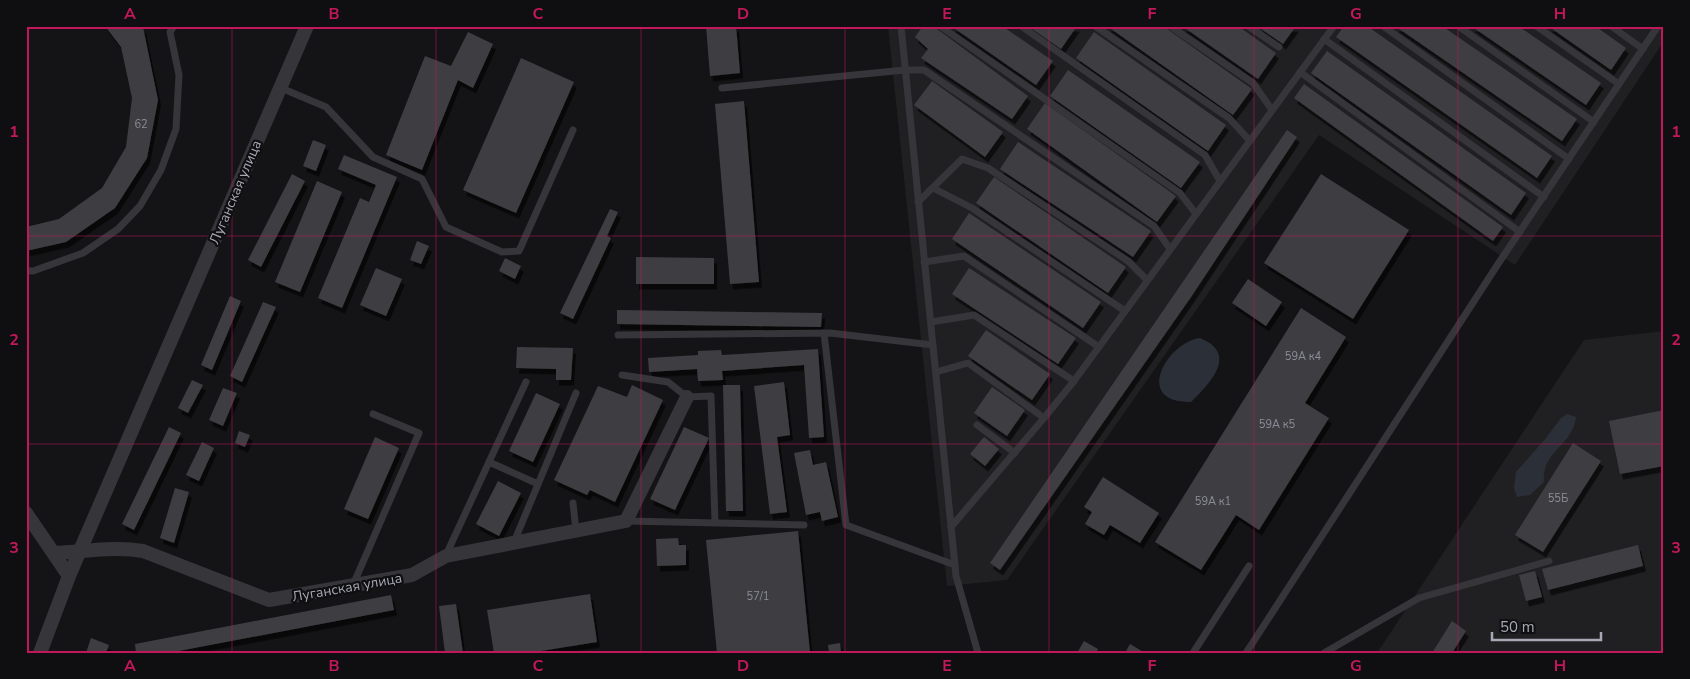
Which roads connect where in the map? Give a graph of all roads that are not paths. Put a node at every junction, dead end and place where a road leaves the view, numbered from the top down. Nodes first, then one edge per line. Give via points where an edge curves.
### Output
1 (307, 26) edge
2 (900, 26) edge
3 (940, 26) edge
4 (1021, 26) edge
5 (1095, 26) edge
6 (1170, 26) edge
7 (1248, 26) edge
8 (1334, 26) edge
9 (1383, 26) edge
10 (1458, 26) edge
11 (1536, 26) edge
12 (1611, 26) edge
13 (1658, 26) edge
14 (170, 28) edge
15 (1324, 39) junction
16 (1279, 47) dead end
17 (1643, 49) junction
18 (905, 70) junction
19 (1300, 72) junction
20 (1619, 84) junction
21 (281, 88) junction
22 (722, 88) dead end
23 (1272, 110) junction
24 (1594, 122) junction
25 (573, 130) dead end
26 (1250, 141) junction
27 (1569, 159) junction
28 (1220, 182) junction
29 (933, 188) junction
30 (1544, 196) junction
31 (918, 202) junction
32 (1196, 214) junction
33 (1520, 232) junction
34 (1170, 249) junction
35 (924, 262) junction
36 (26, 271) edge
37 (1148, 280) junction
38 (1125, 311) junction
39 (931, 322) junction
40 (824, 334) junction
41 (618, 335) dead end
42 (933, 345) junction
43 (1099, 347) junction
44 (936, 372) junction
45 (622, 375) dead end
46 (1074, 381) junction
47 (526, 382) dead end
48 (576, 393) dead end
49 (687, 397) junction
50 (373, 414) dead end
51 (1044, 418) junction
52 (977, 425) dead end
53 (1015, 453) junction
54 (489, 462) junction
55 (538, 484) junction
56 (573, 504) dead end
57 (26, 513) edge
58 (626, 521) junction
59 (715, 522) junction
60 (804, 525) dead end
61 (951, 527) junction
62 (576, 531) junction
63 (514, 543) junction
64 (80, 551) junction
65 (54, 553) junction
66 (446, 556) junction
67 (1549, 561) dead end
68 (955, 565) junction
69 (1249, 566) dead end
70 (69, 576) junction
71 (352, 586) junction
72 (40, 653) edge
73 (978, 653) edge
74 (1193, 653) edge
75 (1246, 653) edge
76 (1324, 653) edge

1 - 21 street, Луганская улица
2 - 18 lane
3 - 32 lane via 1180,193
4 - 28 lane via 1205,155
5 - 26 lane via 1230,118
6 - 23 lane via 1253,83
7 - 16 lane
8 - 15 lane
9 - 27 lane
10 - 24 lane
11 - 20 lane
12 - 17 lane
13 - 17 lane
14 - 36 lane via 179,75 176,129 161,170 140,206 118,229 83,252
15 - 19 lane
15 - 30 lane
17 - 20 lane
18 - 22 lane
18 - 31 lane
18 - 34 lane via 924,70 1154,226
19 - 23 lane
19 - 33 lane
20 - 24 lane
21 - 25 lane via 326,107 373,157 422,179 446,227 502,252 519,250
21 - 64 street, Луганская улица
23 - 26 lane
24 - 27 lane
26 - 28 lane
27 - 30 lane
28 - 32 lane
29 - 31 lane
29 - 37 lane via 962,159 988,168 1128,261
29 - 38 lane via 972,208
30 - 33 lane
31 - 35 lane
32 - 34 lane
33 - 75 lane
34 - 37 lane
35 - 39 lane
35 - 43 lane via 964,256
37 - 38 lane
38 - 43 lane
39 - 42 lane
39 - 46 lane via 974,315
40 - 41 lane
40 - 42 lane
40 - 68 lane via 846,525
42 - 44 lane
43 - 46 lane
44 - 51 lane via 968,363
44 - 61 lane
45 - 49 lane via 668,382
46 - 51 lane
47 - 54 lane
48 - 55 lane
49 - 58 street
49 - 59 lane via 711,396
50 - 71 lane via 419,433
51 - 53 lane
52 - 53 lane
53 - 61 lane
54 - 55 lane
54 - 66 lane
55 - 63 lane
56 - 62 lane
57 - 65 street
58 - 59 lane
58 - 62 street, Луганская улица
59 - 60 lane
61 - 68 lane
62 - 63 street, Луганская улица
63 - 66 street, Луганская улица
64 - 65 street, Луганская улица
64 - 70 street, Луганская улица
64 - 71 street, Луганская улица via 126,548 144,551 269,600
65 - 70 street
66 - 71 street, Луганская улица via 412,575
67 - 76 lane via 1419,598
68 - 73 lane
69 - 74 lane
70 - 72 street, Луганская улица

